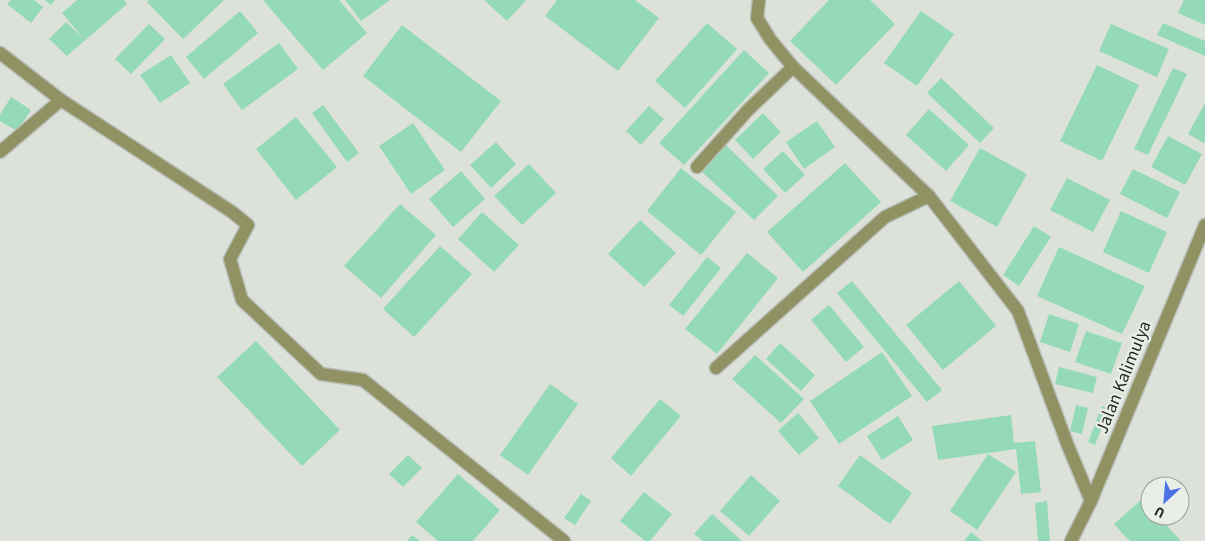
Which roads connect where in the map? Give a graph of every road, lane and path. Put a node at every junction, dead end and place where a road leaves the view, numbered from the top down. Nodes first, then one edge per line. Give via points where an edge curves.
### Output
1 (758, 0) edge
2 (0, 53) edge
3 (793, 67) junction
4 (61, 100) junction
5 (0, 152) edge
6 (697, 167) dead end
7 (929, 196) junction
8 (1205, 225) edge
9 (716, 368) dead end
10 (1091, 501) junction
11 (564, 541) edge
12 (1071, 541) edge

1 - 3 street via 757,18
2 - 4 street
3 - 6 street via 748,110
3 - 7 street
4 - 5 street
4 - 11 street via 248,225 230,259 242,300 320,374 363,380
7 - 9 street via 885,217
7 - 10 street via 1018,311
8 - 10 street, Jalan Kalimulya
10 - 12 street, Jalan Kalimulya

